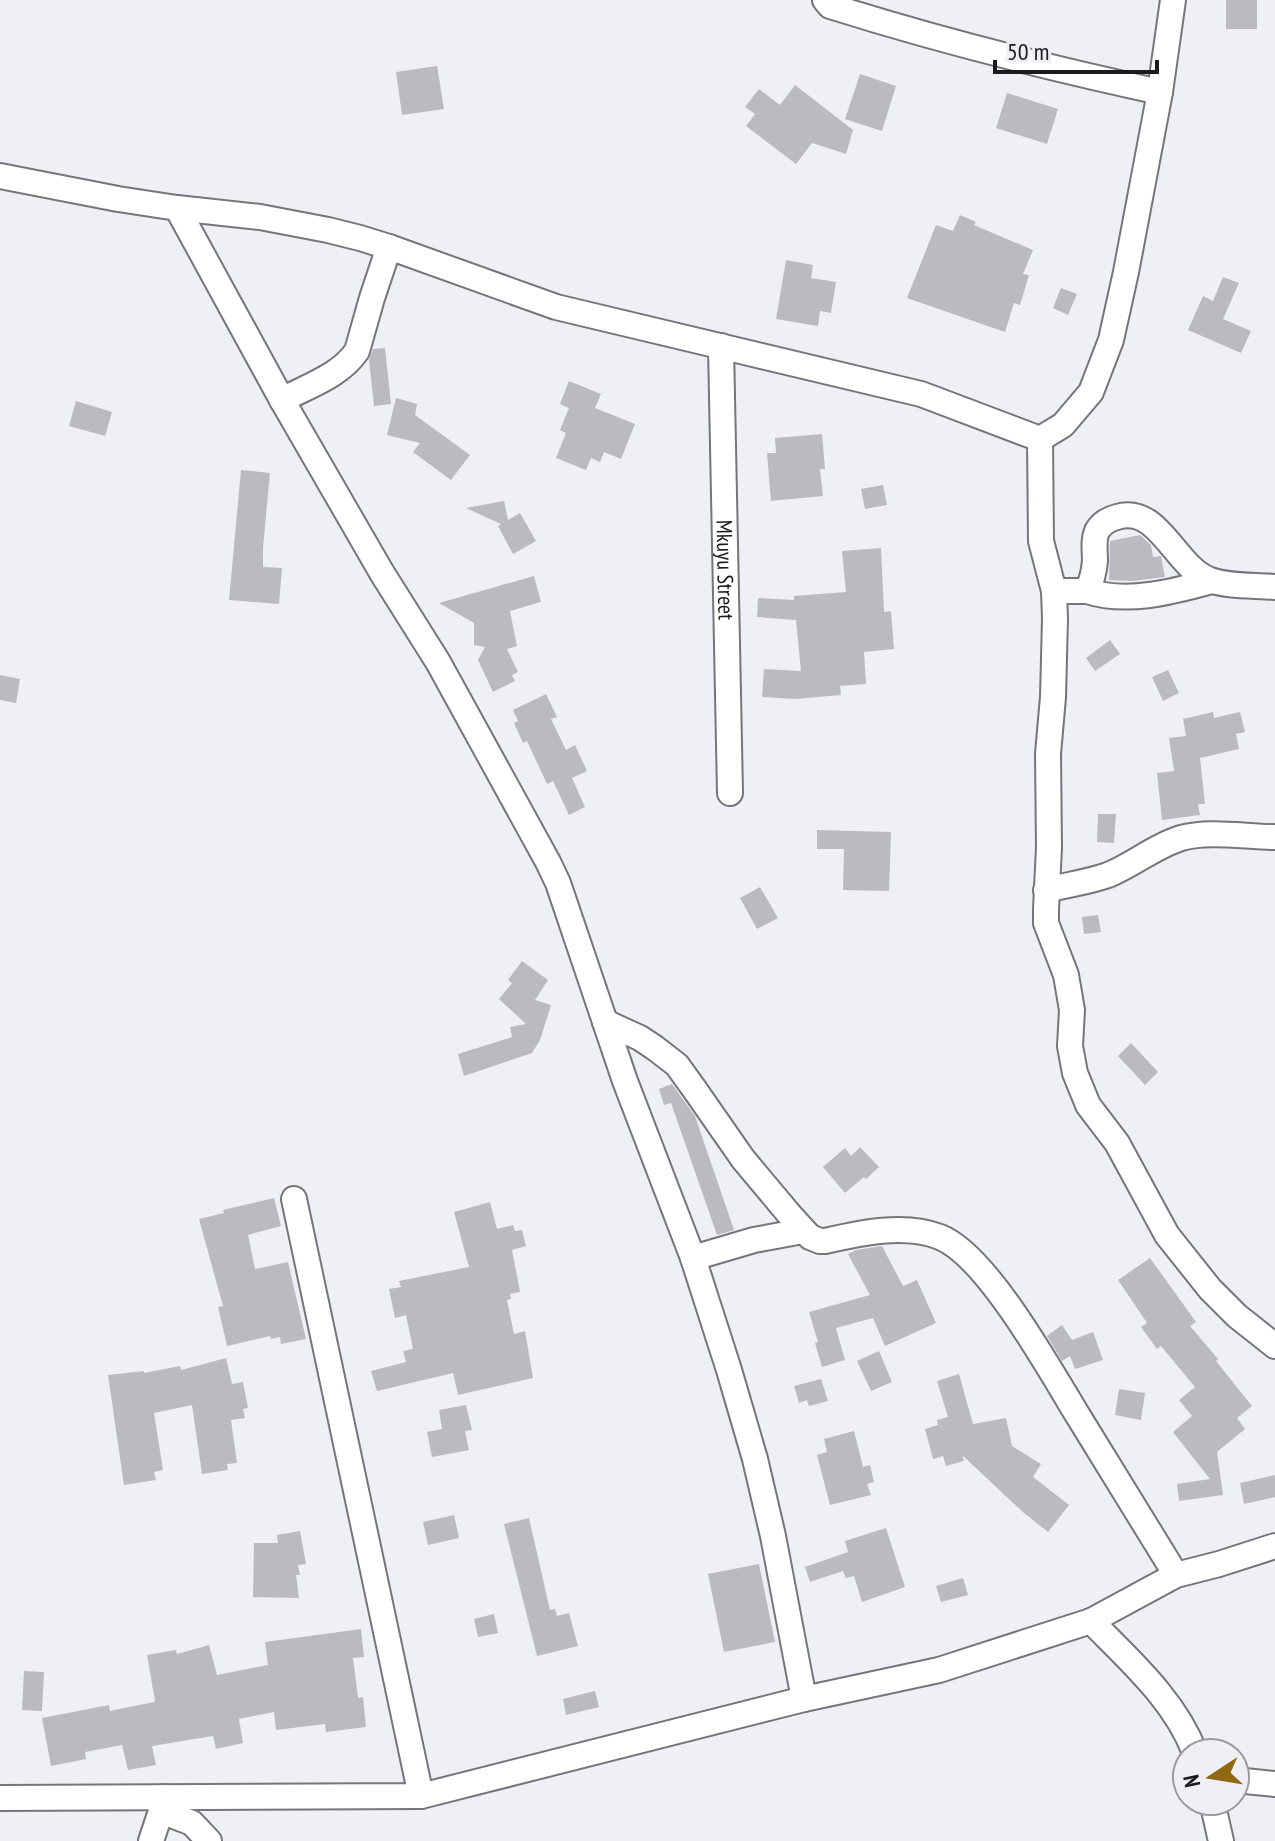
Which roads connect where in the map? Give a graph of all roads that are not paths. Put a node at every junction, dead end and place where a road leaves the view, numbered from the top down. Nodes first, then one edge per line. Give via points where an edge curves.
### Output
1 (825, 0) edge
2 (1173, 0) edge
3 (1160, 92) junction
4 (0, 176) edge
5 (177, 208) junction
6 (389, 247) junction
7 (721, 346) junction
8 (282, 400) junction
9 (1040, 439) junction
10 (1212, 581) junction
11 (1275, 587) edge
12 (1054, 591) junction
13 (1087, 591) junction
14 (730, 793) dead end
15 (1275, 837) edge
16 (1046, 890) junction
17 (605, 1022) junction
18 (294, 1199) dead end
19 (803, 1231) junction
20 (693, 1258) junction
21 (1275, 1346) edge
22 (1275, 1546) edge
23 (1176, 1575) junction
24 (1091, 1621) junction
25 (804, 1699) junction
26 (1189, 1737) edge
27 (1251, 1782) edge
28 (1275, 1784) edge
29 (421, 1796) junction
30 (0, 1798) edge
31 (162, 1804) junction
32 (1216, 1817) edge
33 (151, 1841) edge
34 (209, 1841) edge
35 (1221, 1841) edge

1 - 3 street via 884,23
2 - 3 street
3 - 9 street via 1111,340 1091,392 1063,425
4 - 5 street
5 - 6 street via 260,217
5 - 8 street
6 - 7 street via 556,307
6 - 8 street via 357,351 339,370
7 - 9 street via 921,394
7 - 14 street, Mkuyu Street
8 - 17 street via 438,662 548,862
9 - 12 street via 1041,541
10 - 11 street
10 - 13 street via 1142,595
10 - 13 street via 1185,562 1153,525 1126,515 1102,524 1096,534
12 - 13 street
12 - 16 street
15 - 16 street via 1183,837 1107,875
16 - 21 street via 1046,923 1066,975 1072,1010 1075,1073 1088,1105 1117,1143 1167,1235 1210,1289
17 - 19 street via 640,1038 677,1065 743,1159
17 - 20 street
18 - 29 street
19 - 20 street
19 - 23 street via 820,1241 864,1233 922,1232 958,1248 1019,1321
20 - 25 street via 755,1459
22 - 23 street
23 - 24 street
24 - 25 street via 939,1670
24 - 26 street via 1148,1679
25 - 29 street
27 - 28 street
29 - 31 street
30 - 31 street
31 - 33 street
31 - 34 street via 194,1824
32 - 35 street

